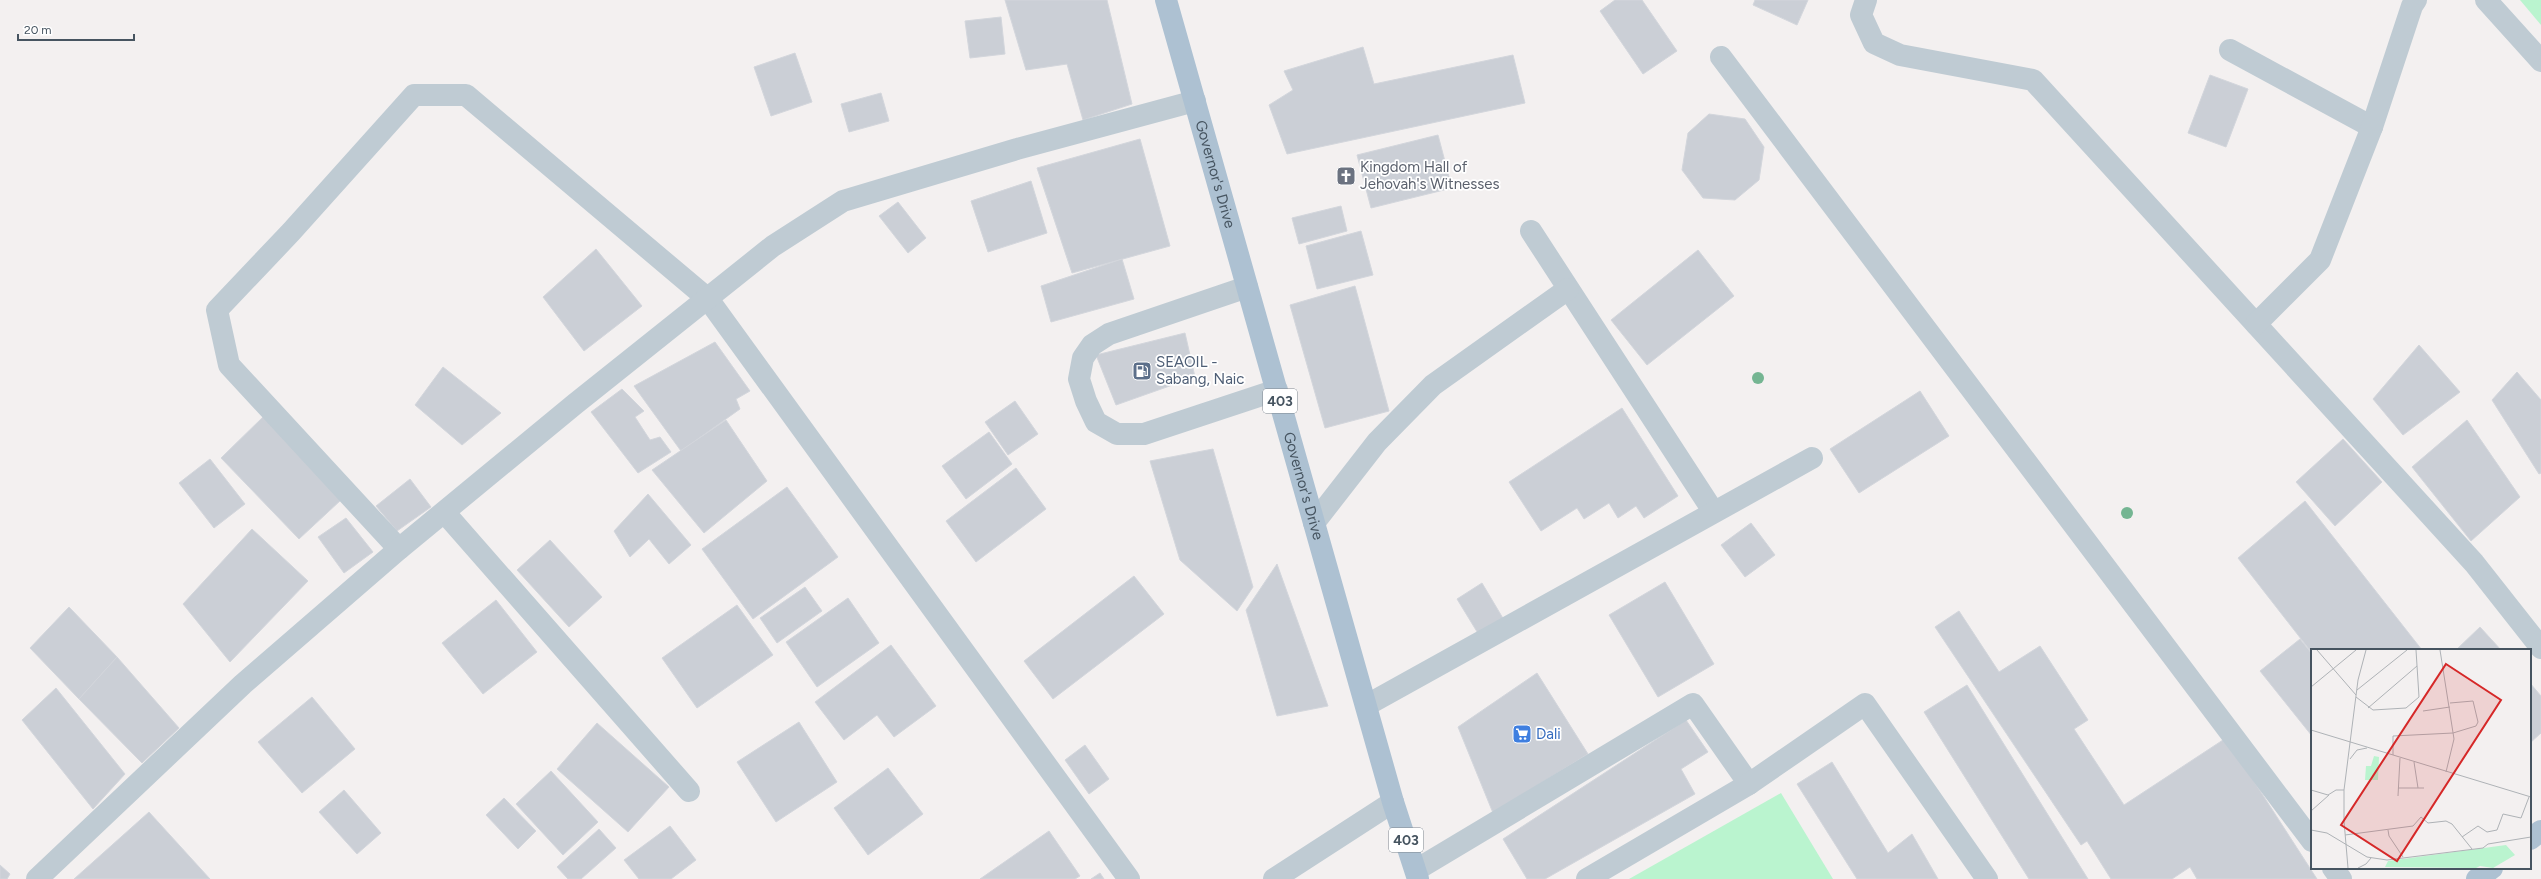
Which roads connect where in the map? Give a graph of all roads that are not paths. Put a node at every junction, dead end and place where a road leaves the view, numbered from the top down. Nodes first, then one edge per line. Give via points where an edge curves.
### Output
1 (1166, 0) edge
2 (1866, 0) edge
3 (2416, 0) edge
4 (2486, 0) edge
5 (2230, 50) dead end
6 (1721, 57) dead end
7 (2541, 61) edge
8 (1195, 101) junction
9 (2372, 127) junction
10 (1530, 231) dead end
11 (1247, 286) junction
12 (1568, 289) junction
13 (708, 299) junction
14 (2256, 324) junction
15 (1277, 390) junction
16 (1812, 458) dead end
17 (1713, 511) junction
18 (445, 512) junction
19 (1314, 523) junction
20 (399, 549) junction
21 (2541, 648) edge
22 (1367, 705) junction
23 (1748, 784) junction
24 (689, 791) dead end
25 (1393, 802) junction
26 (2541, 831) edge
27 (2531, 838) edge
28 (2311, 840) edge
29 (2334, 869) edge
30 (2491, 869) edge
31 (1417, 874) edge
32 (37, 879) edge
33 (1129, 879) edge
34 (1274, 879) edge
35 (1587, 879) edge
36 (1987, 879) edge
37 (2341, 879) edge
38 (2477, 879) edge

1 - 8 main road, Governor's Drive / 403
2 - 14 street via 1861,16 1874,43 1900,55 2033,80
3 - 9 street
4 - 7 street
5 - 9 street
6 - 28 street
8 - 11 main road, Governor's Drive / 403
8 - 13 street via 1017,149 843,201 773,246
9 - 14 street via 2320,260
10 - 12 street
11 - 15 main road, Governor's Drive / 403
11 - 15 street via 1108,334 1092,345 1083,358 1080,379 1086,401 1096,422 1117,434 1144,434
12 - 17 street
12 - 19 street via 1433,385 1377,442
13 - 18 street via 575,404
13 - 20 street via 466,94 414,95 217,310 229,365
13 - 33 street
14 - 21 street via 2474,563
15 - 19 main road, Governor's Drive / 403
16 - 17 street
17 - 22 street
18 - 20 street
18 - 24 street
19 - 22 main road, Governor's Drive / 403
20 - 32 street via 243,684
22 - 25 main road, Governor's Drive / 403
23 - 31 street via 1693,704
23 - 35 street
23 - 36 street via 1865,704
25 - 31 main road, Governor's Drive / 403
25 - 34 street
26 - 27 main road
29 - 37 street
30 - 38 main road

